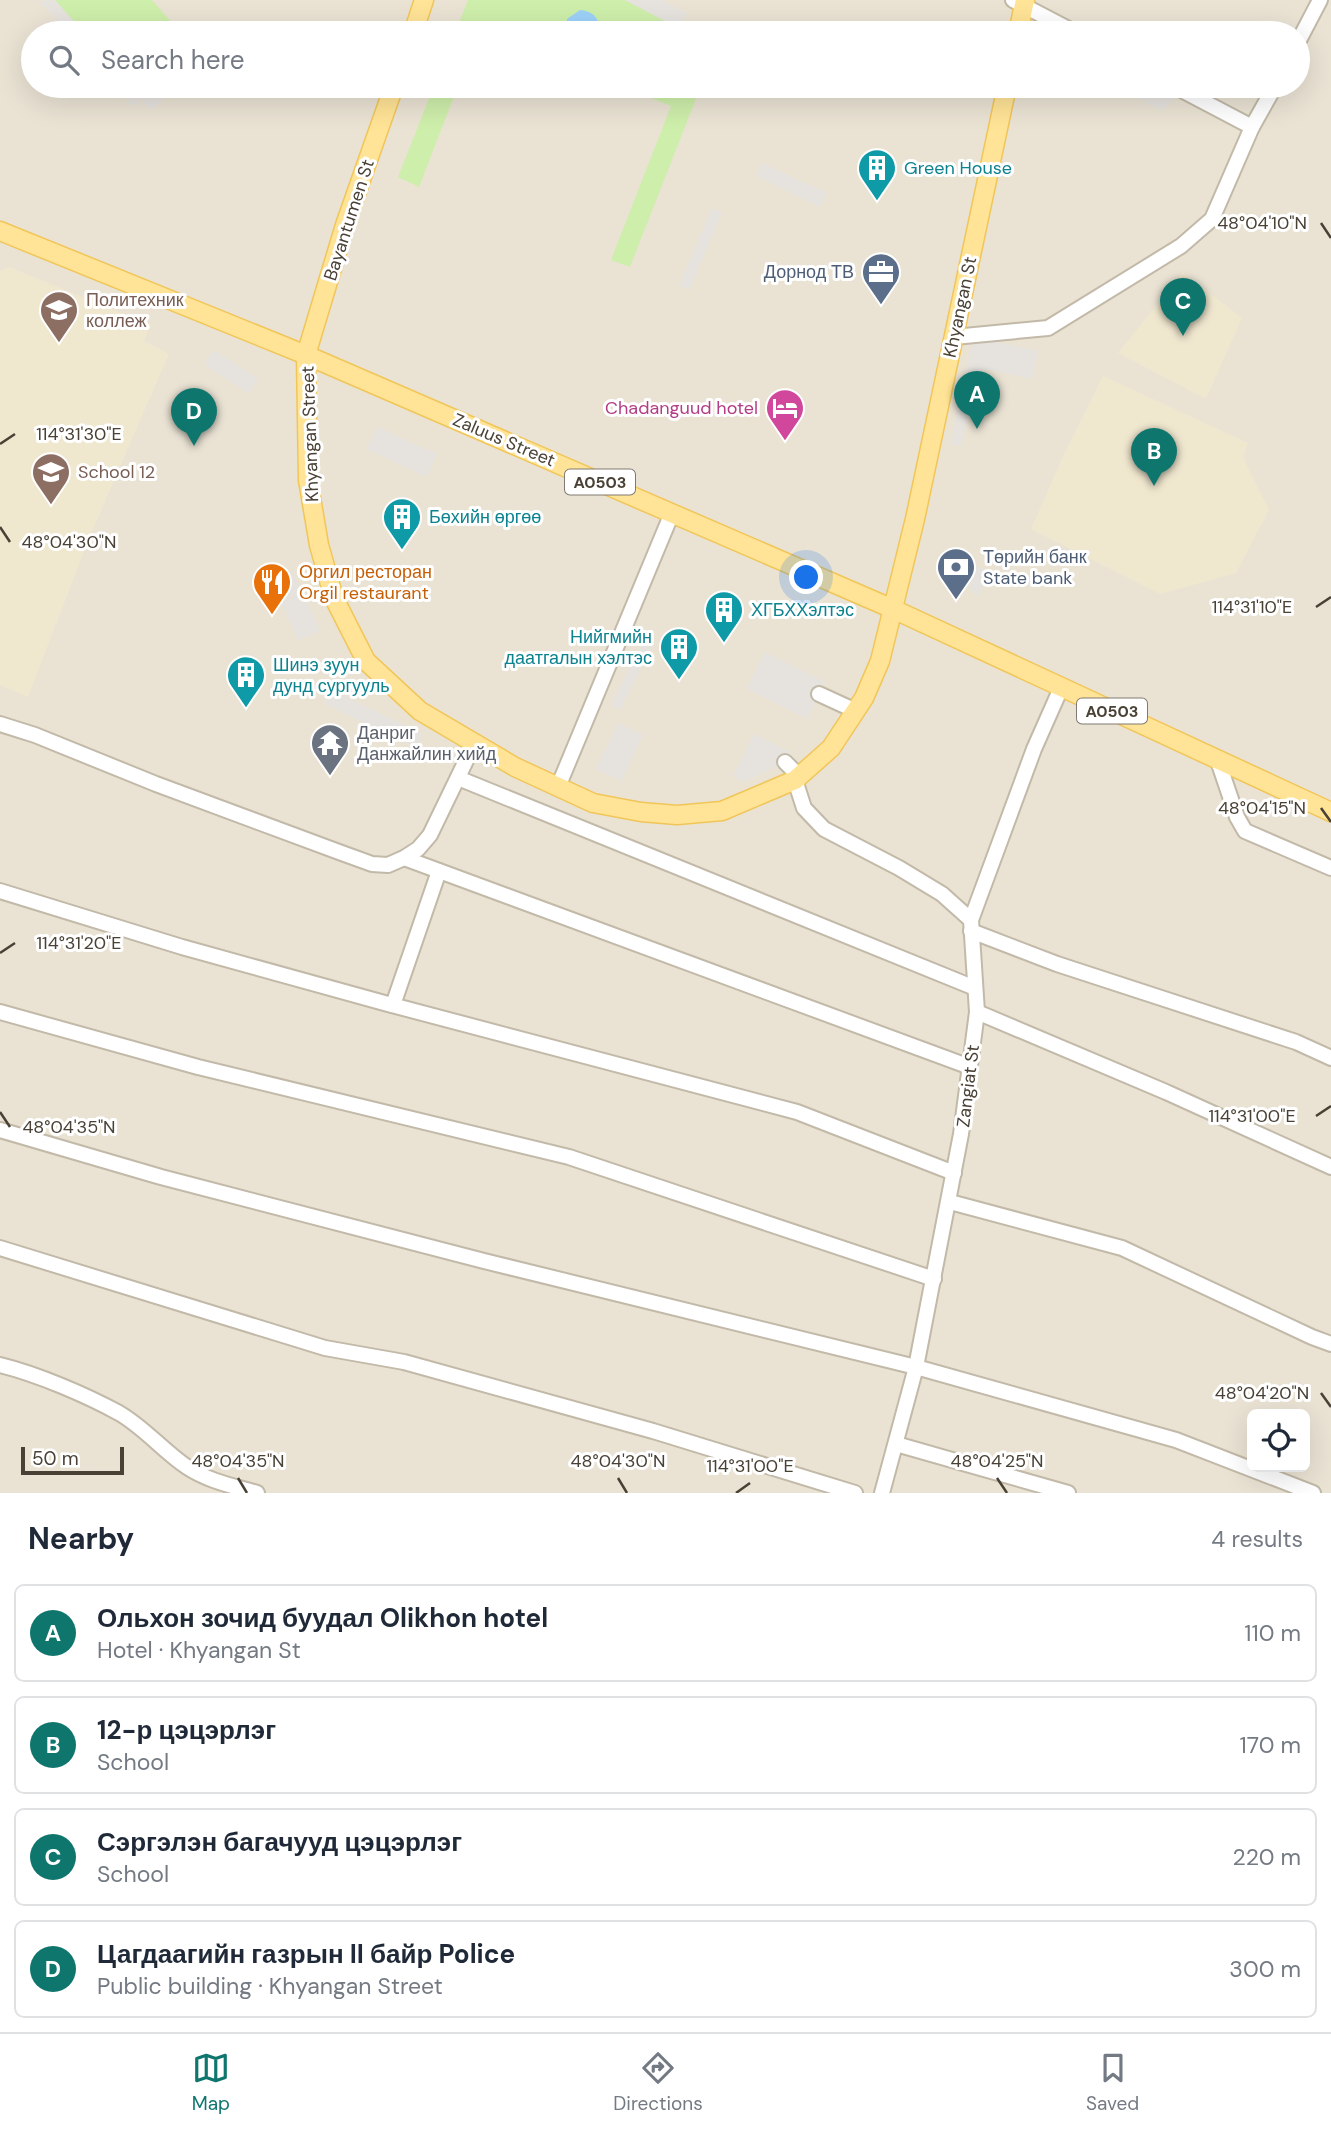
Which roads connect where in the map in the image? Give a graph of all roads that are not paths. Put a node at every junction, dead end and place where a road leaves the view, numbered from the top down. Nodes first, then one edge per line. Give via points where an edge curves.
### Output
1 (424, 0) edge
2 (1320, 0) edge
3 (1021, 2) edge
4 (417, 21) edge
5 (1019, 21) edge
6 (1055, 21) edge
7 (1309, 21) edge
8 (390, 98) edge
9 (1004, 98) edge
10 (1197, 98) edge
11 (1268, 98) edge
12 (1252, 127) junction
13 (0, 231) edge
14 (954, 337) junction
15 (306, 355) junction
16 (672, 513) junction
17 (893, 609) junction
18 (1061, 688) junction
19 (819, 694) dead end
20 (856, 711) junction
21 (0, 724) edge
22 (474, 744) junction
23 (1217, 758) junction
24 (785, 762) dead end
25 (457, 778) junction
26 (797, 778) junction
27 (558, 787) junction
28 (1331, 812) edge
29 (404, 858) junction
30 (1331, 867) edge
31 (439, 871) junction
32 (0, 891) edge
33 (972, 920) junction
34 (975, 988) junction
35 (393, 1005) junction
36 (0, 1012) edge
37 (977, 1012) junction
38 (1331, 1058) edge
39 (970, 1067) junction
40 (0, 1130) edge
41 (1331, 1167) edge
42 (954, 1174) junction
43 (950, 1202) junction
44 (0, 1248) edge
45 (934, 1279) junction
46 (1331, 1344) edge
47 (0, 1365) edge
48 (916, 1367) junction
49 (896, 1444) junction
50 (257, 1493) edge
51 (855, 1493) edge
52 (882, 1493) edge
53 (1068, 1493) edge
54 (1313, 1493) edge

1 - 4 main road
2 - 7 street
3 - 5 main road
3 - 6 street
8 - 15 main road, Bayantumen St
9 - 14 main road, Khyangan St
10 - 12 street
11 - 12 street
12 - 14 street via 1212,219 1181,246 1048,328
13 - 15 main road, A0503
14 - 17 main road, Khyangan St
15 - 16 main road, Zaluus Street / A0503
15 - 22 main road, Khyangan Street via 308,480 334,598 366,661 419,711
16 - 17 main road, Zaluus Street / A0503
16 - 27 street
17 - 18 main road, A0503
17 - 20 main road, Khyangan Street via 880,661
18 - 23 main road, A0503
18 - 33 street, Zangiat St
19 - 20 street
20 - 26 main road, Khyangan Street via 831,748
21 - 29 street via 372,864
22 - 25 street
22 - 27 main road, Khyangan Street
23 - 28 main road, A0503
23 - 30 street via 1245,831
24 - 26 street
25 - 29 street via 430,835
25 - 34 street
26 - 27 main road, Khyangan Street via 722,811 677,815 593,803
26 - 33 street via 804,808 824,829 899,867
29 - 31 street
31 - 35 street
31 - 39 street
32 - 35 street
33 - 34 street, Zangiat St
33 - 38 street via 1057,964 1297,1042
34 - 37 street, Zangiat St
35 - 42 street via 797,1112
36 - 45 street via 198,1067 569,1157
37 - 39 street, Zangiat St
37 - 41 street
39 - 42 street, Zangiat St
40 - 48 street via 255,1202
42 - 43 street, Zangiat St
43 - 45 street, Zangiat St
43 - 46 street via 1122,1248
44 - 51 street via 325,1349 404,1362
45 - 48 street, Zangiat St
47 - 50 street via 27,1371 120,1413 205,1478
48 - 49 street, Zangiat St
48 - 54 street via 1176,1440
49 - 52 street, Zangiat St
49 - 53 street

